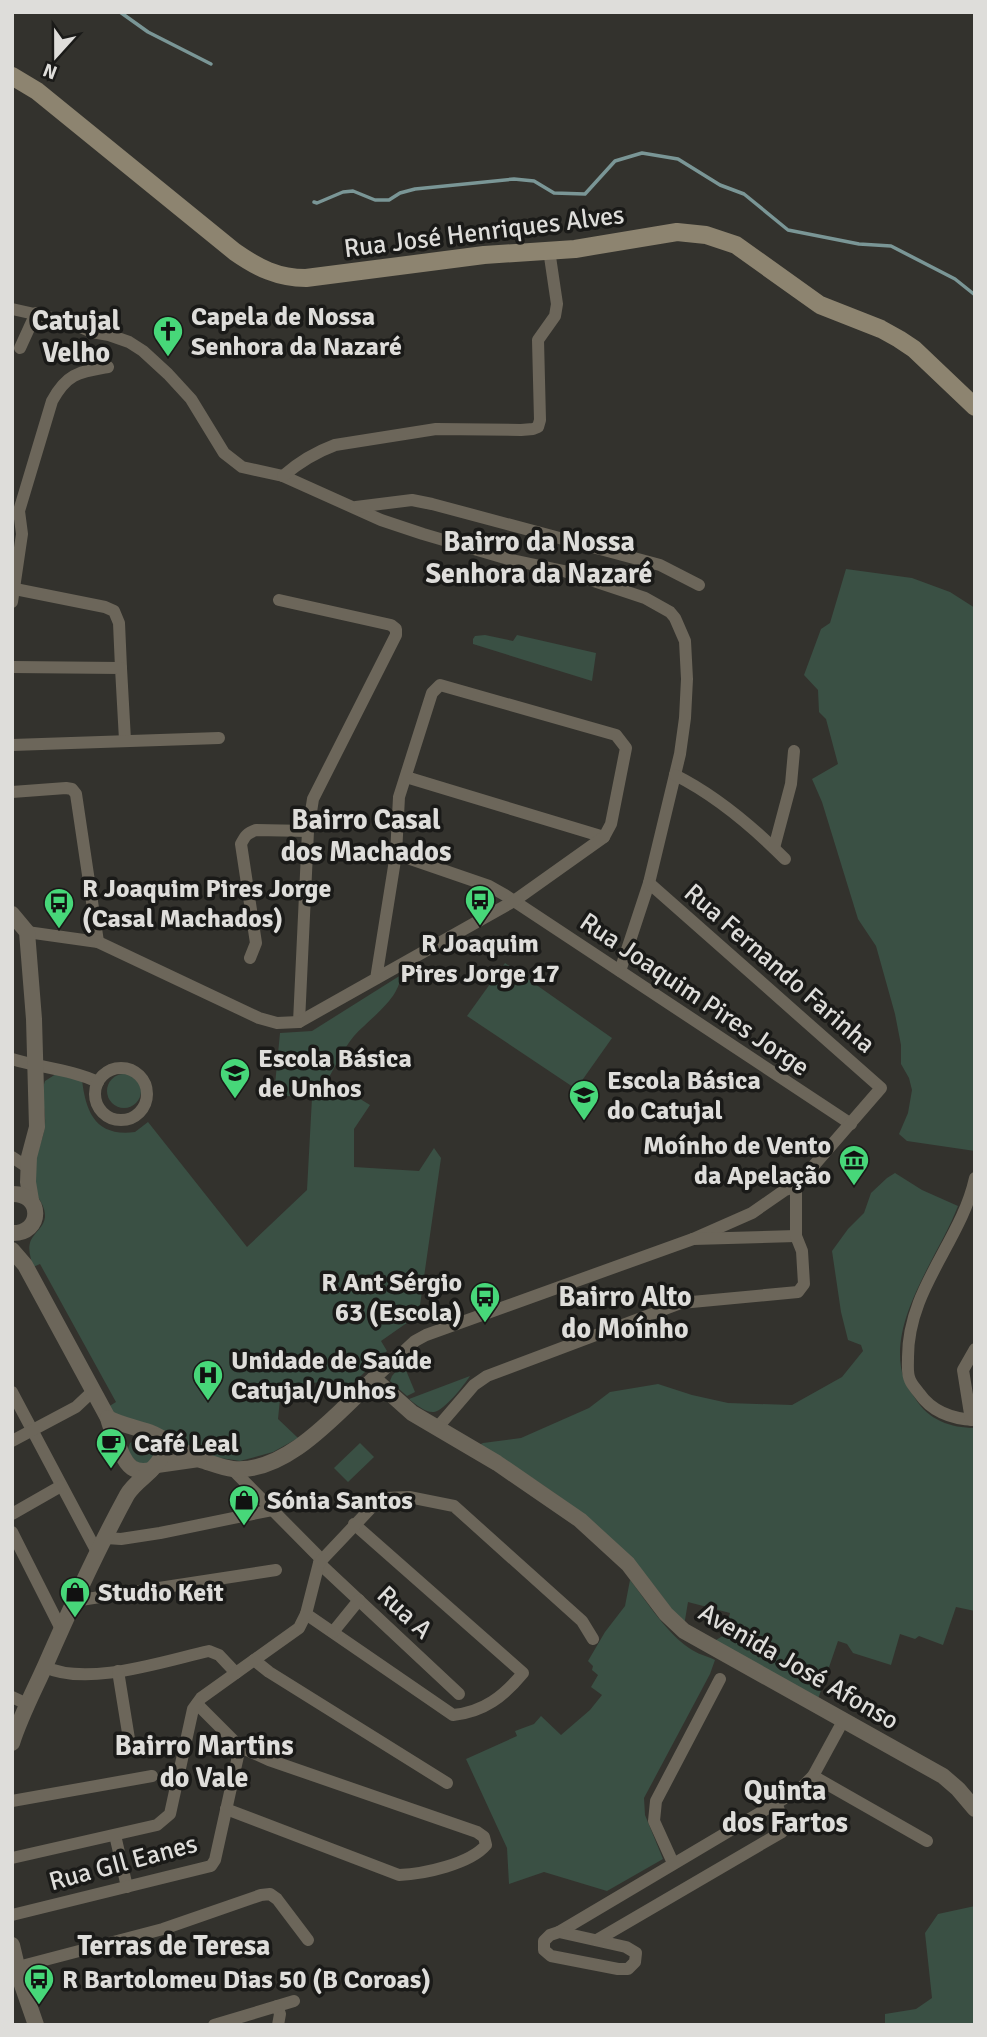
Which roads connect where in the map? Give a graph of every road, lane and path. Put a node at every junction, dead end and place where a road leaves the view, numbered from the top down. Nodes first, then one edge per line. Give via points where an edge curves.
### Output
1 (12, 76) edge
2 (549, 250) junction
3 (12, 309) edge
4 (36, 313) junction
5 (20, 348) dead end
6 (108, 367) dead end
7 (975, 407) edge
8 (283, 476) junction
9 (355, 507) junction
10 (699, 585) dead end
11 (13, 592) edge
12 (279, 600) dead end
13 (12, 667) edge
14 (121, 668) junction
15 (219, 738) dead end
16 (125, 740) junction
17 (12, 745) edge
18 (794, 751) dead end
19 (675, 775) junction
20 (407, 777) junction
21 (12, 792) edge
22 (309, 831) junction
23 (604, 837) junction
24 (774, 848) junction
25 (396, 855) junction
26 (785, 859) dead end
27 (649, 883) junction
28 (514, 901) junction
29 (12, 914) edge
30 (27, 932) junction
31 (98, 942) junction
32 (250, 958) dead end
33 (620, 971) junction
34 (376, 979) junction
35 (299, 1021) junction
36 (12, 1059) edge
37 (36, 1063) junction
38 (98, 1083) junction
39 (851, 1124) junction
40 (22, 1160) edge
41 (975, 1178) edge
42 (12, 1184) edge
43 (796, 1186) junction
44 (12, 1194) edge
45 (31, 1200) junction
46 (29, 1228) junction
47 (12, 1233) edge
48 (796, 1236) junction
49 (693, 1240) junction
50 (12, 1250) edge
51 (25, 1265) junction
52 (975, 1349) edge
53 (374, 1379) junction
54 (93, 1391) junction
55 (12, 1392) edge
56 (108, 1418) junction
57 (973, 1420) edge
58 (438, 1428) junction
59 (32, 1431) junction
60 (148, 1433) junction
61 (12, 1441) edge
62 (199, 1459) junction
63 (125, 1460) junction
64 (154, 1467) junction
65 (232, 1469) junction
66 (61, 1486) junction
67 (130, 1491) junction
68 (272, 1510) junction
69 (12, 1514) edge
70 (354, 1524) junction
71 (12, 1532) edge
72 (106, 1538) junction
73 (98, 1554) junction
74 (321, 1561) junction
75 (276, 1570) dead end
76 (359, 1600) junction
77 (74, 1601) junction
78 (306, 1614) junction
79 (61, 1629) junction
80 (333, 1632) junction
81 (593, 1639) dead end
82 (254, 1660) junction
83 (45, 1667) junction
84 (118, 1671) junction
85 (236, 1673) junction
86 (720, 1679) dead end
87 (459, 1694) dead end
88 (20, 1701) edge
89 (197, 1704) junction
90 (843, 1721) junction
91 (128, 1739) dead end
92 (12, 1743) edge
93 (240, 1747) junction
94 (152, 1776) dead end
95 (813, 1776) junction
96 (447, 1783) dead end
97 (12, 1801) edge
98 (776, 1803) junction
99 (226, 1809) junction
100 (975, 1809) edge
101 (115, 1835) junction
102 (927, 1841) dead end
103 (12, 1858) edge
104 (673, 1863) junction
105 (127, 1887) junction
106 (12, 1915) edge
107 (559, 1932) junction
108 (308, 1940) dead end
109 (597, 1940) junction
110 (12, 1945) edge
111 (17, 1977) edge
112 (294, 2001) dead end
113 (277, 2006) junction
114 (36, 2025) edge
115 (214, 2025) edge
116 (278, 2025) edge

1 - 2 main road, Rua José Henriques Alves via 37,91 235,251 274,274 306,278
2 - 7 main road, Rua José Henriques Alves via 677,232 736,245 820,306 899,338
2 - 8 street via 557,304 555,316 538,340 538,426 436,429 334,446
3 - 4 street
4 - 5 street
4 - 8 street via 129,342 143,351 191,399 224,453 242,467
6 - 11 street via 68,378 52,401 19,511 22,534
8 - 9 street
9 - 10 street via 412,500 432,504 660,565
9 - 19 street via 464,548 564,571 645,598 670,612 685,641 688,679
11 - 14 street via 114,611 119,623
12 - 22 street via 396,629 313,799
13 - 14 street
14 - 16 street
15 - 16 street
16 - 17 street
18 - 24 street
19 - 24 street via 722,803
19 - 27 street
20 - 23 street
20 - 23 street via 432,693 440,685 616,735 625,748 611,824
20 - 25 street via 399,797
21 - 31 street via 66,788 76,794
22 - 32 street via 256,830 244,836 256,943
22 - 35 street
23 - 28 street
24 - 26 street
25 - 28 street, Rua Joaquim Pires Jorge via 489,886
25 - 34 street
27 - 33 street
27 - 39 street, Rua Fernando Farinha via 881,1088
28 - 33 street, Rua Joaquim Pires Jorge
28 - 34 street
29 - 30 street
30 - 31 street
30 - 37 street
31 - 35 street via 258,1018 277,1023
33 - 39 street, Rua Joaquim Pires Jorge
34 - 35 street
36 - 37 street
37 - 38 street
37 - 40 street via 37,1127
38 - 38 street via 99,1107 112,1118 128,1119 142,1110 146,1085 135,1072 110,1070
39 - 43 street
40 - 42 street
40 - 45 street
41 - 57 street via 957,1225 919,1297 908,1343 908,1378 922,1397 937,1412
43 - 48 street
43 - 49 street
44 - 45 street
45 - 46 street via 35,1218
46 - 47 street
46 - 51 street
48 - 49 street
48 - 58 street via 804,1284 798,1292 681,1303 511,1366 474,1385
49 - 53 street via 426,1335
50 - 51 street
51 - 54 street
52 - 57 street via 963,1370
53 - 58 street, Avenida José Afonso via 412,1413
53 - 65 street via 299,1448 265,1464
54 - 56 street
54 - 59 street via 76,1407
55 - 59 street
56 - 60 street
56 - 63 street
58 - 90 street, Avenida José Afonso via 580,1520 628,1564 684,1631
59 - 61 street
59 - 66 street
60 - 62 street
60 - 63 street via 126,1438 122,1445
60 - 64 street via 163,1450
62 - 64 street
62 - 65 street
63 - 64 street via 135,1471
63 - 67 street
64 - 67 street
65 - 68 street, Rua A
66 - 69 street
66 - 73 street
67 - 72 street
68 - 72 street via 160,1533
68 - 74 street, Rua A
70 - 74 street
70 - 80 street via 523,1673 506,1693 488,1704 453,1715
70 - 81 street via 385,1498 409,1497 454,1506 582,1621
71 - 79 street
72 - 73 street
73 - 77 street
74 - 76 street, Rua A
74 - 78 street
75 - 77 street
76 - 80 street
76 - 87 street, Rua A
77 - 79 street
78 - 80 street
78 - 82 street via 299,1628
79 - 83 street
82 - 85 street
82 - 96 street
83 - 84 street via 77,1675
83 - 88 street
84 - 85 street via 209,1651
84 - 91 street
85 - 89 street
86 - 104 street via 656,1801 654,1821
88 - 92 street
89 - 93 street
89 - 101 street via 170,1814 158,1825
90 - 95 street
90 - 100 street, Avenida José Afonso via 943,1776
93 - 99 street, Rua GIl Eanes
93 - 99 street via 477,1832 486,1845 471,1857 420,1874 399,1875
94 - 97 street
95 - 98 street
95 - 102 street
98 - 104 street
98 - 109 street via 785,1825 782,1832
99 - 105 street, Rua GIl Eanes via 211,1866
101 - 103 street
101 - 105 street
104 - 107 street
105 - 106 street, Rua GIl Eanes
107 - 109 street
107 - 109 street via 544,1941 544,1950 551,1956 618,1969 628,1969 635,1962 635,1952
108 - 111 street via 276,1899 261,1895
110 - 111 street
111 - 114 street
112 - 113 street
113 - 115 street
113 - 116 street

